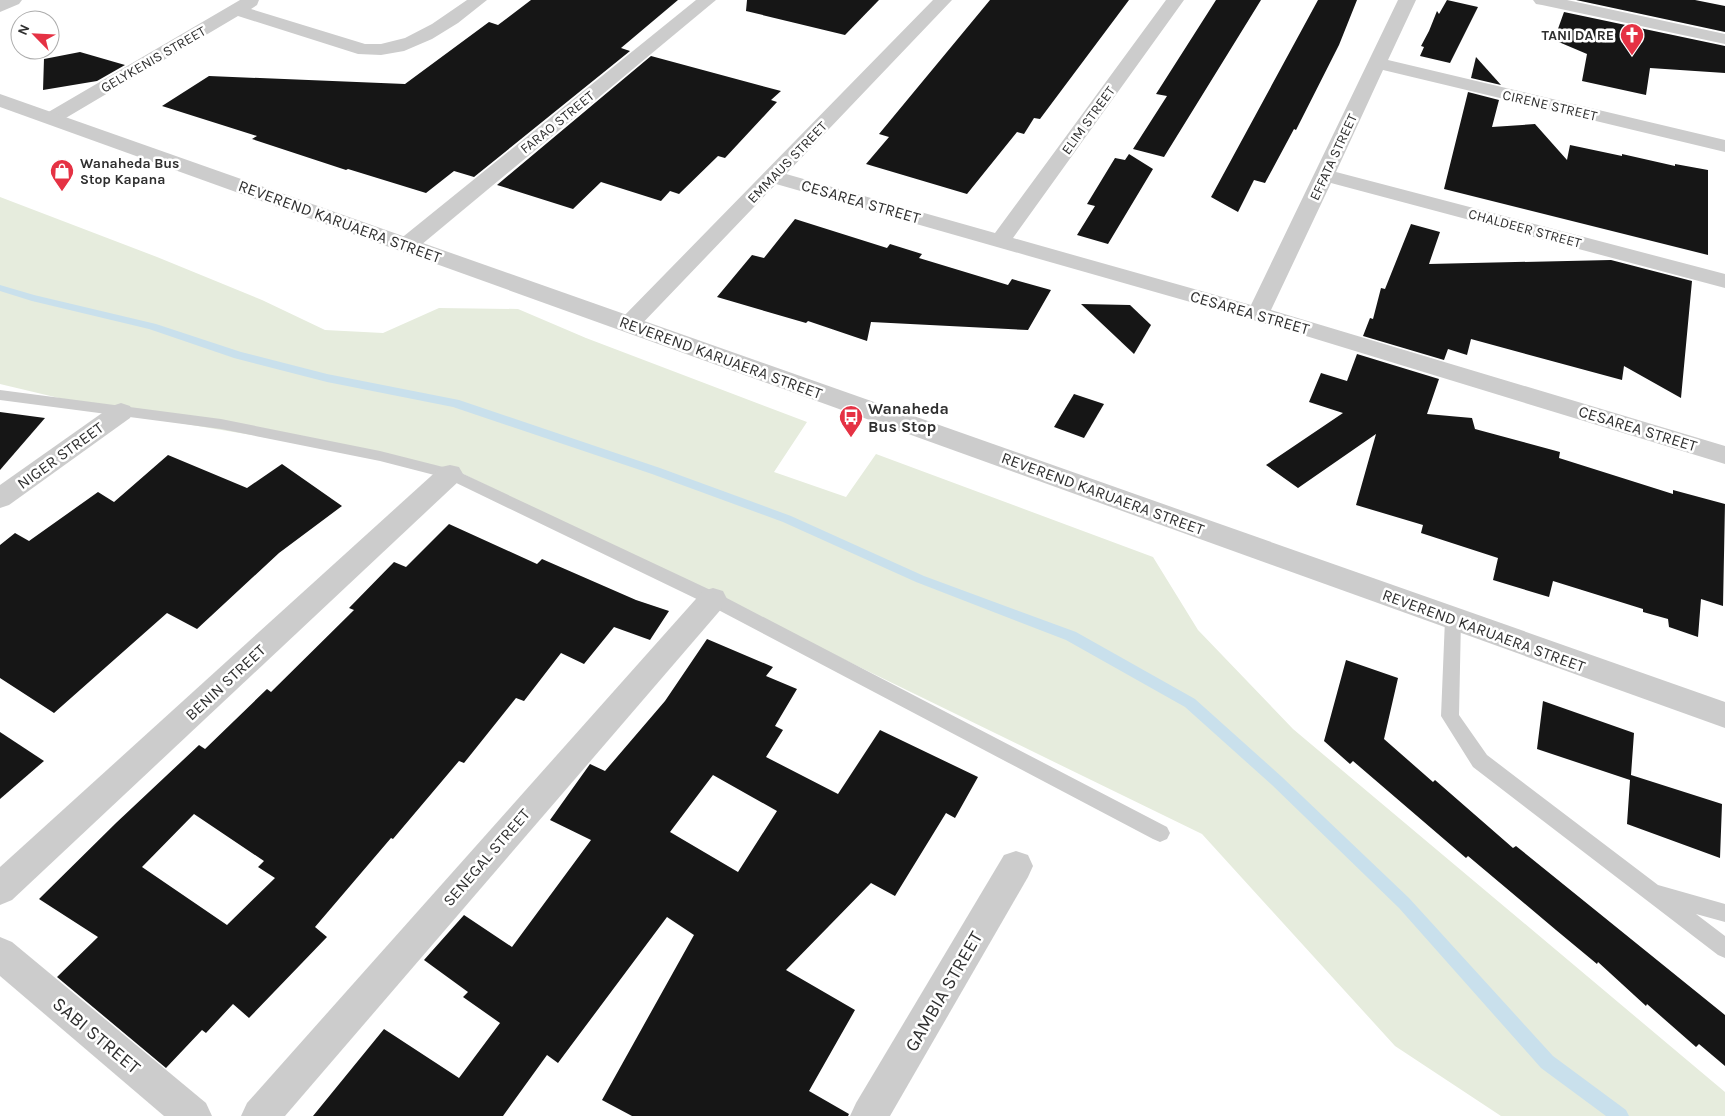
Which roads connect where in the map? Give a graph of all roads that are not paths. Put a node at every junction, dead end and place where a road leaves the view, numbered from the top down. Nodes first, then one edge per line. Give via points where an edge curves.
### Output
1 (13, 0) edge
2 (253, 0) edge
3 (478, 0) edge
4 (706, 0) edge
5 (943, 0) edge
6 (1176, 0) edge
7 (1406, 0) edge
8 (1542, 0) edge
9 (0, 7) edge
10 (237, 10) junction
11 (1725, 39) edge
12 (1376, 63) junction
13 (0, 100) edge
14 (52, 118) junction
15 (1725, 146) edge
16 (1325, 174) junction
17 (773, 177) junction
18 (1001, 240) junction
19 (406, 245) junction
20 (1725, 280) edge
21 (1258, 314) junction
22 (630, 324) junction
23 (0, 395) edge
24 (121, 412) junction
25 (1725, 455) edge
26 (450, 474) junction
27 (0, 498) edge
28 (713, 599) junction
29 (1453, 619) junction
30 (1725, 716) edge
31 (1160, 833) dead end
32 (1016, 866) dead end
33 (0, 890) edge
34 (1651, 892) junction
35 (1725, 913) edge
36 (1725, 948) edge
37 (0, 954) edge
38 (193, 1116) edge
39 (260, 1116) edge
40 (869, 1116) edge

1 - 9 street
2 - 10 street, GELYKENIS STREET
3 - 10 street via 426,36 383,51 364,50
4 - 19 street, FARAO STREET
5 - 17 street, EMMAUS STREET
6 - 18 street, ELIM STREET
7 - 12 street, EFFATA STREET
8 - 11 street
10 - 14 street, GELYKENIS STREET
12 - 15 street, CIRENE STREET
12 - 16 street, EFFATA STREET
13 - 14 street, REVEREND KARUAERA STREET
14 - 19 street, REVEREND KARUAERA STREET
16 - 20 street, CHALDEER STREET
16 - 21 street, EFFATA STREET
17 - 18 street, CESAREA STREET
17 - 22 street, EMMAUS STREET
18 - 21 street, CESAREA STREET
19 - 22 street, REVEREND KARUAERA STREET
21 - 25 street, CESAREA STREET
22 - 29 street, REVEREND KARUAERA STREET
23 - 24 lane
24 - 26 lane via 221,424 380,456
24 - 27 street, NIGER STREET
26 - 28 lane
26 - 33 street, BENIN STREET
28 - 31 lane
28 - 39 street, SENEGAL STREET
29 - 30 street, REVEREND KARUAERA STREET
29 - 34 lane via 1450,716 1480,761
32 - 40 street, GAMBIA STREET
34 - 35 lane
34 - 36 lane
37 - 38 street, SABI STREET

